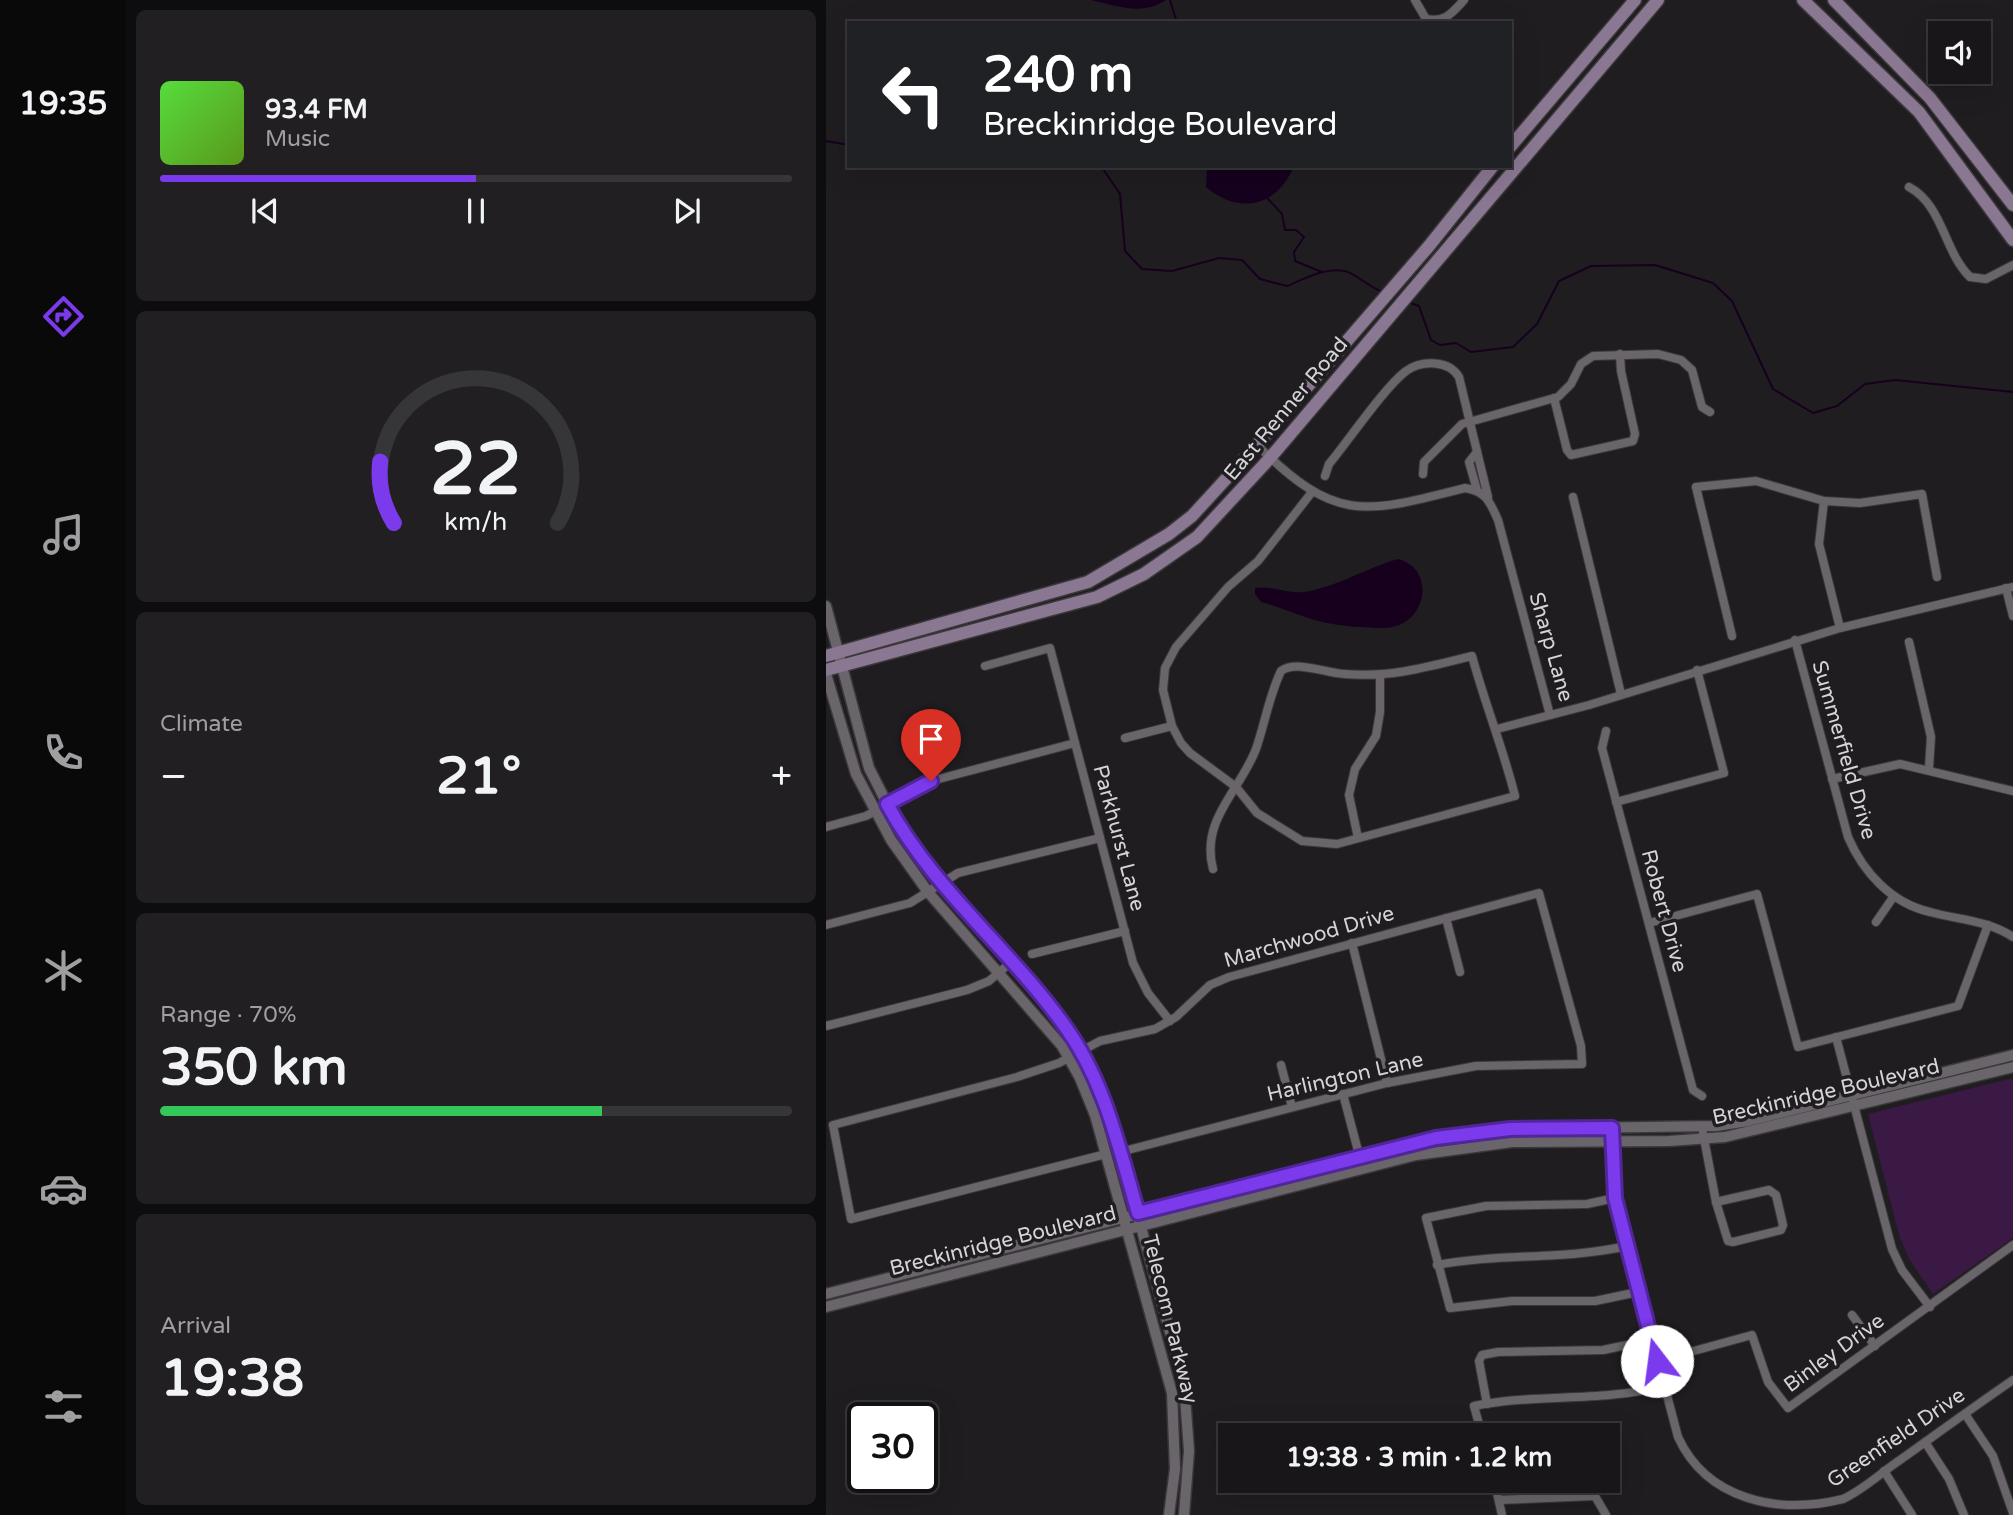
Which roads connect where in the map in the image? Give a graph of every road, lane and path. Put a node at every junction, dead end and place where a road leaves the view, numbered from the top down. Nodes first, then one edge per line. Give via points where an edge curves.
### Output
1 (1415, 0) edge
2 (1464, 0) edge
3 (1635, 0) edge
4 (1658, 0) edge
5 (1803, 0) edge
6 (1833, 0) edge
7 (1577, 69) junction
8 (1589, 81) junction
9 (1512, 145) edge
10 (1491, 168) edge
11 (1909, 187) dead end
12 (2013, 205) edge
13 (2013, 240) edge
14 (1429, 246) junction
15 (1442, 258) junction
16 (2013, 265) edge
17 (1620, 354) junction
18 (1554, 398) junction
19 (1710, 412) dead end
20 (1471, 421) junction
21 (1257, 445) junction
22 (1476, 452) junction
23 (1270, 458) junction
24 (1423, 474) dead end
25 (1325, 476) dead end
26 (1477, 490) junction
27 (1312, 492) junction
28 (1488, 497) junction
29 (1573, 498) dead end
30 (1824, 501) junction
31 (1937, 577) dead end
32 (2010, 588) edge
33 (826, 606) edge
34 (2013, 616) edge
35 (1840, 628) junction
36 (1732, 636) dead end
37 (1795, 640) junction
38 (1909, 642) dead end
39 (835, 658) edge
40 (985, 666) dead end
41 (1697, 670) junction
42 (826, 672) edge
43 (1380, 676) junction
44 (1621, 694) junction
45 (1550, 715) junction
46 (1172, 726) junction
47 (1497, 729) junction
48 (1606, 731) dead end
49 (1125, 738) dead end
50 (1075, 743) junction
51 (1928, 768) junction
52 (1832, 779) junction
53 (1236, 787) junction
54 (2013, 791) edge
55 (1616, 802) junction
56 (887, 804) junction
57 (875, 811) junction
58 (826, 827) edge
59 (1100, 838) junction
60 (1357, 838) junction
61 (1213, 869) dead end
62 (940, 883) junction
63 (928, 892) junction
64 (1894, 896) junction
65 (1446, 918) junction
66 (1877, 922) dead end
67 (1649, 923) junction
68 (826, 925) edge
69 (1988, 925) junction
70 (1125, 931) junction
71 (2013, 937) edge
72 (1352, 943) junction
73 (1032, 954) dead end
74 (1010, 963) junction
75 (999, 972) junction
76 (1460, 972) dead end
77 (1170, 1021) junction
78 (826, 1026) edge
79 (1836, 1037) junction
80 (1080, 1050) junction
81 (2013, 1055) edge
82 (1069, 1057) junction
83 (1582, 1064) joint
84 (1281, 1065) dead end
85 (2013, 1067) edge
86 (1387, 1083) junction
87 (1343, 1094) junction
88 (1702, 1096) dead end
89 (1853, 1101) junction
90 (1292, 1107) junction
91 (1702, 1127) junction
92 (1613, 1134) junction
93 (1703, 1139) junction
94 (1120, 1152) junction
95 (1106, 1154) junction
96 (1359, 1156) junction
97 (1363, 1168) junction
98 (1615, 1198) junction
99 (1716, 1202) junction
100 (1138, 1213) junction
101 (1123, 1216) junction
102 (1141, 1225) junction
103 (1126, 1229) junction
104 (2013, 1245) edge
105 (1627, 1246) junction
106 (959, 1259) junction
107 (1437, 1265) junction
108 (962, 1272) junction
109 (1638, 1292) junction
110 (826, 1294) edge
111 (826, 1307) edge
112 (1930, 1307) junction
113 (1853, 1315) dead end
114 (1651, 1339) junction
115 (1875, 1346) junction
116 (1657, 1361) junction
117 (2013, 1380) edge
118 (1664, 1386) junction
119 (1187, 1404) junction
120 (1487, 1404) junction
121 (1174, 1407) junction
122 (1965, 1414) junction
123 (1479, 1423) edge
124 (1925, 1442) junction
125 (1884, 1471) junction
126 (1497, 1493) edge
127 (2011, 1494) edge
128 (1499, 1500) junction
129 (1802, 1512) edge
130 (2013, 1513) edge
131 (1169, 1515) edge
132 (1184, 1515) edge
133 (1503, 1515) edge
134 (1606, 1515) edge
135 (1912, 1515) edge
136 (1964, 1515) edge

1 - 2 street via 1426,19 1436,21 1447,18
3 - 7 main road
4 - 8 main road, East Renner Road
5 - 13 main road via 1919,112
6 - 12 main road via 1921,89
7 - 8 main road
7 - 9 main road
8 - 15 main road, East Renner Road
10 - 14 main road, East Renner Road
11 - 16 street via 1928,202 1956,261 1970,277 1986,279
14 - 15 main road
14 - 21 main road, East Renner Road
15 - 23 main road, East Renner Road
17 - 18 street via 1589,358
17 - 18 street via 1634,439 1630,443 1570,454
17 - 19 street via 1669,355 1686,363 1702,407
18 - 20 street
20 - 22 street
20 - 24 street via 1424,462
20 - 25 street via 1456,371 1449,365 1408,370 1329,464
21 - 23 street
21 - 39 main road, East Renner Road via 1192,516 1111,571 1067,589
22 - 26 street via 1469,462
22 - 28 street, Sharp Lane
23 - 27 street
23 - 39 main road, East Renner Road via 1198,537 1123,586 1069,606
26 - 27 street via 1465,488 1373,508 1337,503
26 - 28 street
27 - 46 street via 1258,561 1228,587 1169,658 1163,690
28 - 45 street, Sharp Lane
29 - 44 street
30 - 31 street via 1860,503 1922,494
30 - 35 street via 1819,544
30 - 36 street via 1756,481 1696,487
32 - 34 street
32 - 35 street, Sharp Lane
33 - 39 street, Telecom Parkway
35 - 37 street, Sharp Lane
37 - 41 street, Sharp Lane
37 - 52 street, Summerfield Drive
38 - 51 street via 1931,737
39 - 42 main road, East Renner Road
39 - 56 street, Telecom Parkway via 864,751
40 - 50 street, Parkhurst Lane via 1050,648
41 - 44 street, Sharp Lane
41 - 55 street via 1724,773
42 - 57 street, Telecom Parkway via 847,749
43 - 47 street via 1472,656
43 - 53 street via 1281,670 1256,748
43 - 60 street via 1376,736 1355,769 1349,795
44 - 45 street, Sharp Lane
45 - 47 street
46 - 49 street
46 - 53 street via 1190,754
47 - 60 street via 1515,796
48 - 55 street, Robert Drive via 1602,748
50 - 56 street via 931,781
50 - 59 street, Parkhurst Lane
51 - 52 street via 1887,765
51 - 54 street
52 - 64 street, Summerfield Drive via 1852,847 1870,874
53 - 60 street via 1257,813 1302,841 1327,845
53 - 61 street via 1214,825
55 - 67 street, Robert Drive
56 - 57 street
56 - 62 street, Telecom Parkway
57 - 58 street
57 - 63 street, Telecom Parkway
59 - 62 street via 980,866
59 - 70 street, Parkhurst Lane
62 - 63 street
62 - 74 street, Telecom Parkway
63 - 68 street via 910,903
63 - 75 street, Telecom Parkway
64 - 66 street
64 - 69 street, Summerfield Drive via 1927,912
65 - 72 street, Marchwood Drive
65 - 76 street
65 - 83 street, Marchwood Drive via 1539,893
67 - 79 street via 1757,894 1798,1047
67 - 88 street, Robert Drive via 1693,1090
69 - 71 street, Summerfield Drive
69 - 79 street via 1958,1006
70 - 73 street
70 - 77 street, Parkhurst Lane via 1141,981
72 - 77 street, Marchwood Drive via 1222,979
72 - 86 street
74 - 75 street
74 - 80 street, Telecom Parkway via 1058,1017
75 - 78 street via 967,990
75 - 82 street, Telecom Parkway
77 - 80 street, Marchwood Drive via 1142,1034 1111,1038
79 - 89 street
80 - 82 street, Marchwood Drive
80 - 94 street, Telecom Parkway via 1107,1107
81 - 89 street, Breckinridge Boulevard
82 - 95 street, Telecom Parkway via 1095,1115
82 - 95 street, Marchwood Drive via 1017,1077 833,1125 851,1219
83 - 86 street, Harlington Lane via 1476,1066
84 - 90 street
85 - 89 street, Breckinridge Boulevard
86 - 87 street, Harlington Lane
87 - 90 street, Harlington Lane
87 - 96 street
89 - 91 street, Breckinridge Boulevard
89 - 93 street, Breckinridge Boulevard via 1747,1134
89 - 112 street via 1896,1260
90 - 94 street, Harlington Lane
91 - 92 street, Breckinridge Boulevard
91 - 93 street
92 - 93 street, Breckinridge Boulevard
92 - 96 street, Breckinridge Boulevard via 1510,1129 1460,1134
92 - 97 street, Breckinridge Boulevard via 1450,1149
92 - 98 street, Greenfield Drive
93 - 99 street
94 - 100 street, Telecom Parkway
95 - 101 street, Telecom Parkway
96 - 97 street
96 - 100 street, Breckinridge Boulevard
97 - 102 street, Breckinridge Boulevard
98 - 105 street, Greenfield Drive
98 - 107 street via 1587,1204 1486,1206 1426,1218
99 - 99 street via 1728,1241 1777,1232 1783,1225 1776,1195 1769,1190
100 - 101 street, Breckinridge Boulevard
100 - 102 street, Telecom Parkway
101 - 103 street, Telecom Parkway
101 - 106 street, Breckinridge Boulevard
102 - 103 street, Breckinridge Boulevard
102 - 119 street, Telecom Parkway
103 - 108 street, Breckinridge Boulevard
103 - 121 street, Telecom Parkway
104 - 112 street, Binley Drive
105 - 107 street
105 - 109 street, Greenfield Drive
106 - 108 street
106 - 110 street, Breckinridge Boulevard
107 - 109 street via 1450,1308 1512,1301 1595,1301
108 - 111 street, Breckinridge Boulevard
109 - 114 street, Greenfield Drive
112 - 115 street, Binley Drive
113 - 115 street
114 - 116 street, Greenfield Drive
114 - 120 street via 1603,1350 1482,1355 1479,1361
115 - 116 street, Binley Drive via 1787,1408 1768,1382 1752,1335
116 - 118 street, Greenfield Drive
117 - 122 street, Greenfield Drive
118 - 120 street via 1614,1397
118 - 129 street, Greenfield Drive via 1678,1437 1703,1476 1742,1502
119 - 121 street
119 - 132 street, Telecom Parkway
120 - 123 street via 1474,1406
121 - 131 street, Telecom Parkway via 1175,1469
122 - 124 street, Greenfield Drive
122 - 127 street
124 - 125 street, Greenfield Drive
124 - 136 street via 1949,1479
125 - 129 street, Greenfield Drive via 1846,1497
125 - 135 street
126 - 128 street
127 - 130 street
128 - 133 street
128 - 134 street via 1595,1496

